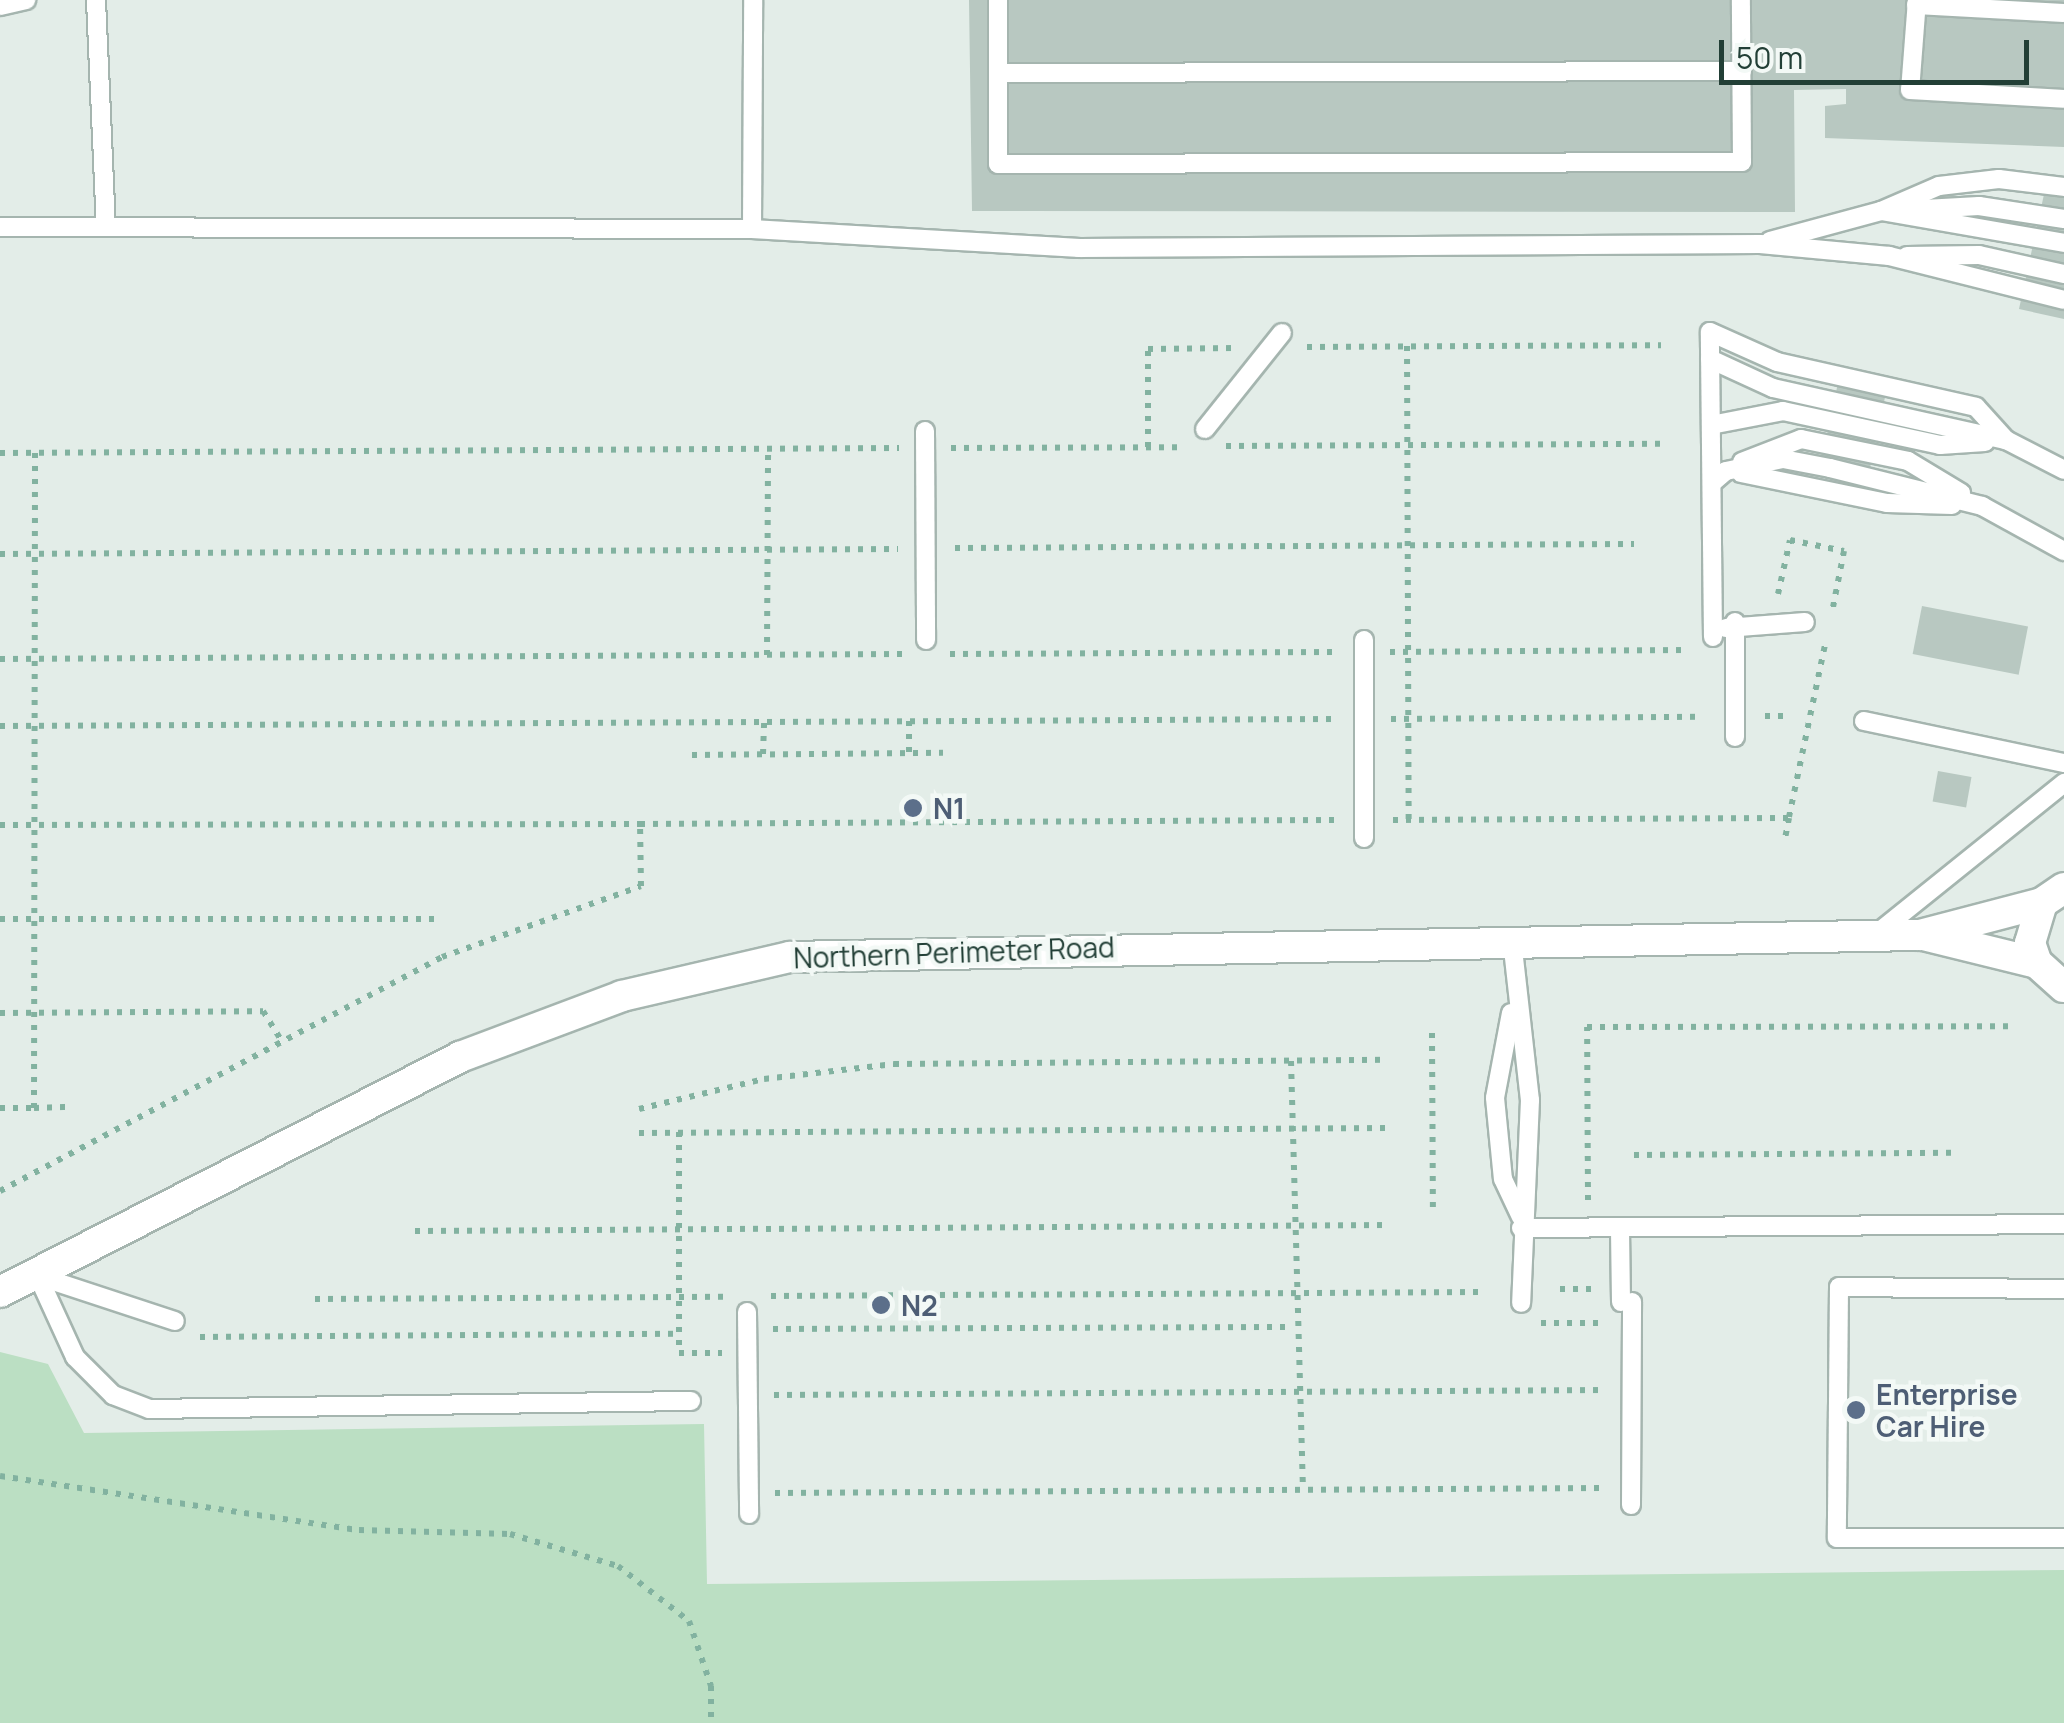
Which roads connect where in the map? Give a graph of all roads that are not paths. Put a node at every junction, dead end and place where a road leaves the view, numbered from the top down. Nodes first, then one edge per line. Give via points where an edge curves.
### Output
1 (26, 0) edge
2 (96, 0) edge
3 (753, 0) edge
4 (998, 0) edge
5 (1742, 0) edge
6 (1916, 2) edge
7 (0, 6) edge
8 (2064, 13) edge
9 (1742, 71) junction
10 (998, 73) junction
11 (2064, 100) edge
12 (2064, 187) edge
13 (1881, 211) junction
14 (2064, 219) edge
15 (0, 227) edge
16 (106, 228) junction
17 (752, 229) junction
18 (2064, 243) edge
19 (1760, 244) junction
20 (1889, 256) junction
21 (2064, 274) edge
22 (2064, 300) edge
23 (1282, 332) dead end
24 (1710, 359) junction
25 (1711, 424) junction
26 (1205, 430) dead end
27 (925, 440) road end
28 (2006, 440) junction
29 (2064, 470) edge
30 (1719, 477) junction
31 (2064, 551) edge
32 (1735, 622) junction
33 (1805, 622) dead end
34 (926, 640) dead end
35 (1364, 640) dead end
36 (1864, 722) dead end
37 (1735, 737) dead end
38 (2064, 763) edge
39 (2064, 783) edge
40 (1364, 829) road end
41 (2053, 895) edge
42 (1920, 934) junction
43 (1875, 935) junction
44 (1512, 940) junction
45 (2037, 963) junction
46 (2064, 987) edge
47 (1512, 1002) junction
48 (1520, 1222) junction
49 (2063, 1225) edge
50 (1620, 1230) junction
51 (38, 1276) junction
52 (2064, 1289) edge
53 (0, 1292) edge
54 (748, 1302) road end
55 (1522, 1303) dead end
56 (175, 1321) dead end
57 (691, 1401) dead end
58 (1631, 1505) dead end
59 (748, 1514) dead end
60 (2064, 1538) edge

1 - 7 lane
2 - 16 lane
3 - 17 lane
4 - 10 lane
5 - 9 lane
6 - 8 lane
6 - 11 lane via 1910,90
9 - 10 lane
9 - 10 lane via 1742,162 998,164
12 - 13 lane via 1999,179 1939,186
13 - 14 lane via 1980,206
13 - 18 lane
13 - 19 lane
15 - 16 lane
16 - 17 lane
17 - 19 lane via 1080,248
19 - 20 lane
20 - 21 lane via 1978,255
20 - 22 lane
23 - 26 lane
24 - 25 lane
24 - 28 lane via 1773,388
24 - 28 lane via 1710,332 1777,362 1976,407
25 - 28 lane via 1783,412 1940,445
25 - 30 lane
27 - 34 lane
28 - 29 lane
30 - 31 lane via 1783,459 1982,506
30 - 32 lane via 1713,637
32 - 33 lane
32 - 37 lane
35 - 40 lane
36 - 38 lane
39 - 43 lane
41 - 42 street, Northern Perimeter Road
41 - 45 street via 2032,923
42 - 43 street, Northern Perimeter Road
42 - 45 street, Northern Perimeter Road
43 - 44 street, Northern Perimeter Road
44 - 47 lane
44 - 51 street, Northern Perimeter Road via 790,958 622,996 460,1057
45 - 46 street
47 - 48 lane via 1530,1100
47 - 48 lane via 1495,1098 1503,1179
48 - 50 lane
48 - 55 lane
49 - 50 lane via 2000,1220
50 - 58 lane
51 - 53 street, Northern Perimeter Road
51 - 56 lane
51 - 57 lane via 75,1357 113,1395 149,1408
52 - 60 lane via 1840,1287 1837,1538
54 - 59 lane

